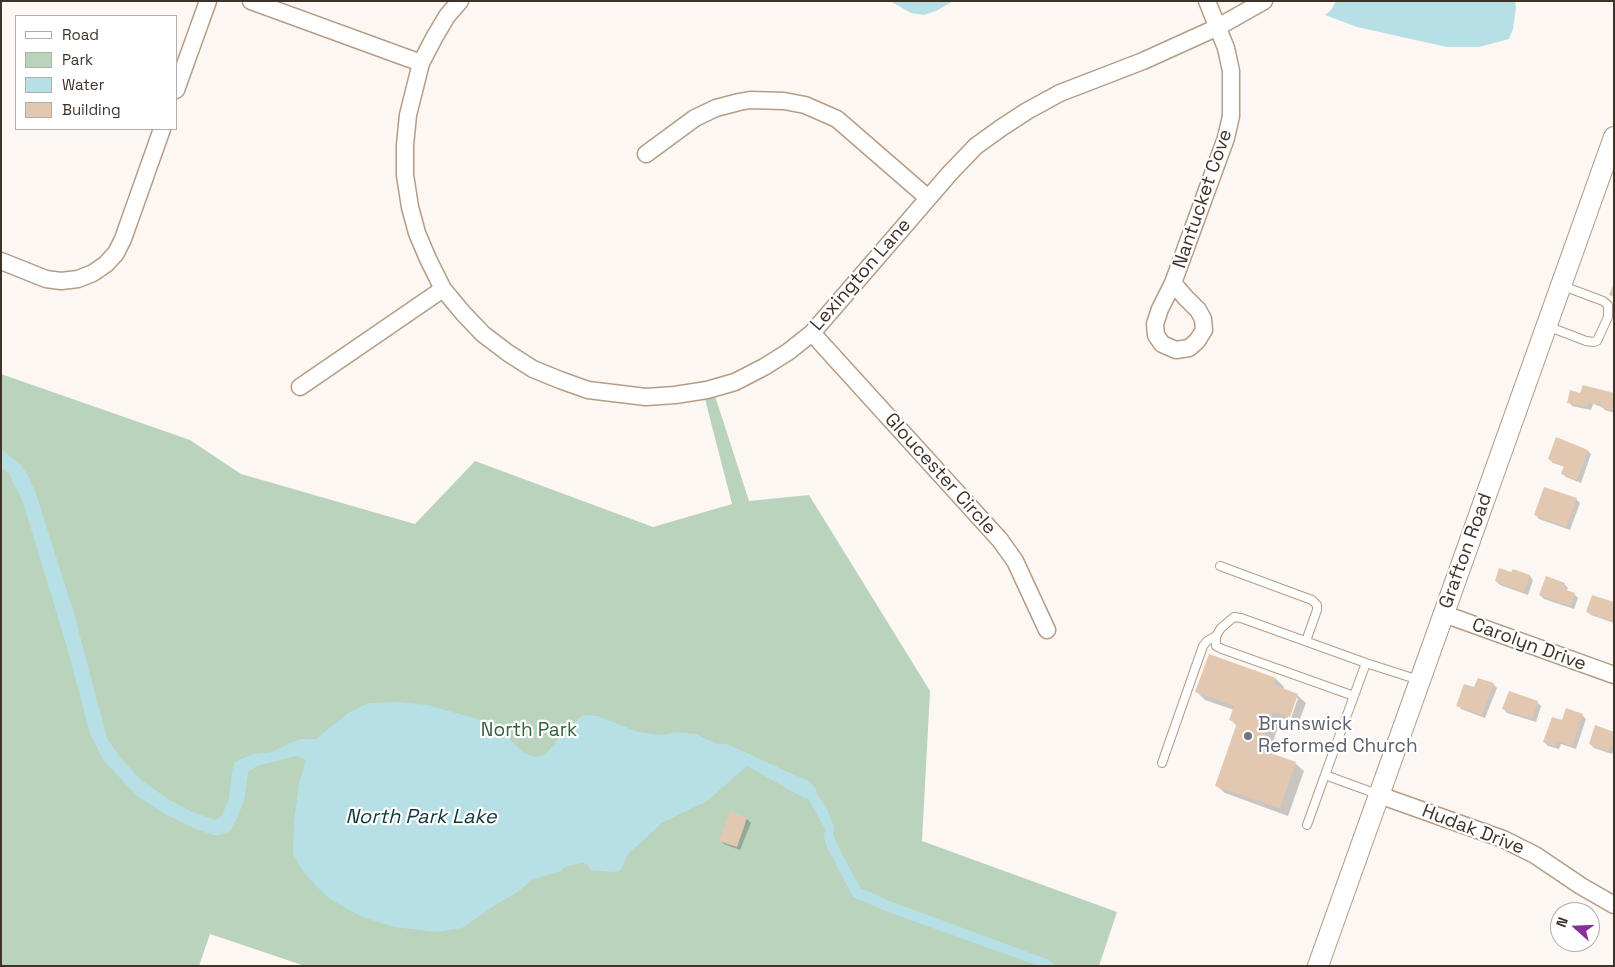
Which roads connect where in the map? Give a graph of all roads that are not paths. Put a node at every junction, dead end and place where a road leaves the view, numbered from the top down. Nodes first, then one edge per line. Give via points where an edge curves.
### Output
1 (208, 1) edge
2 (251, 1) edge
3 (460, 1) edge
4 (1207, 1) edge
5 (1264, 1) edge
6 (1218, 27) junction
7 (422, 64) junction
8 (178, 84) edge
9 (162, 130) edge
10 (1614, 137) edge
11 (646, 154) dead end
12 (928, 198) junction
13 (1, 261) edge
14 (1173, 283) dead end
15 (1561, 286) junction
16 (444, 289) junction
17 (1547, 326) junction
18 (812, 333) junction
19 (300, 387) dead end
20 (1220, 566) dead end
21 (1444, 614) junction
22 (1046, 630) dead end
23 (1216, 636) junction
24 (1306, 641) junction
25 (1366, 663) junction
26 (1614, 675) edge
27 (1420, 680) junction
28 (1354, 696) junction
29 (1162, 763) dead end
30 (1325, 775) junction
31 (1379, 795) junction
32 (1307, 826) dead end
33 (1614, 905) edge
34 (1318, 966) edge

1 - 8 street
2 - 7 street
3 - 7 street, Lexington Lane via 447,16
4 - 6 street, Nantucket Cove
5 - 6 street, Lexington Lane
6 - 12 street, Lexington Lane via 1060,93 1027,111 976,146
6 - 14 street, Nantucket Cove via 1231,71 1231,116
7 - 16 street, Lexington Lane via 408,115 406,175 417,233
9 - 13 street via 123,239 106,264 78,279 61,281 46,280
10 - 15 street, Grafton Road
11 - 12 street via 695,118 716,108 750,100 805,105 837,119
12 - 18 street, Lexington Lane
15 - 17 street, Grafton Road
15 - 17 lane via 1603,301 1608,305 1608,317 1597,340 1592,342
16 - 18 street, Lexington Lane via 483,334 533,369 588,390 618,394 646,397 675,395 735,382 788,352
16 - 19 street
17 - 21 street, Grafton Road
18 - 22 street, Gloucester Circle via 1000,540 1015,561
20 - 24 lane via 1318,605
21 - 26 street, Carolyn Drive
21 - 27 street, Grafton Road
23 - 24 lane via 1234,617
23 - 28 lane via 1216,646 1222,649
23 - 29 lane via 1203,646
24 - 25 lane
25 - 27 lane
25 - 28 lane
27 - 31 street, Grafton Road
28 - 30 lane
30 - 31 lane
30 - 32 lane
31 - 33 street, Hudak Drive via 1503,839 1535,855
31 - 34 street, Grafton Road

